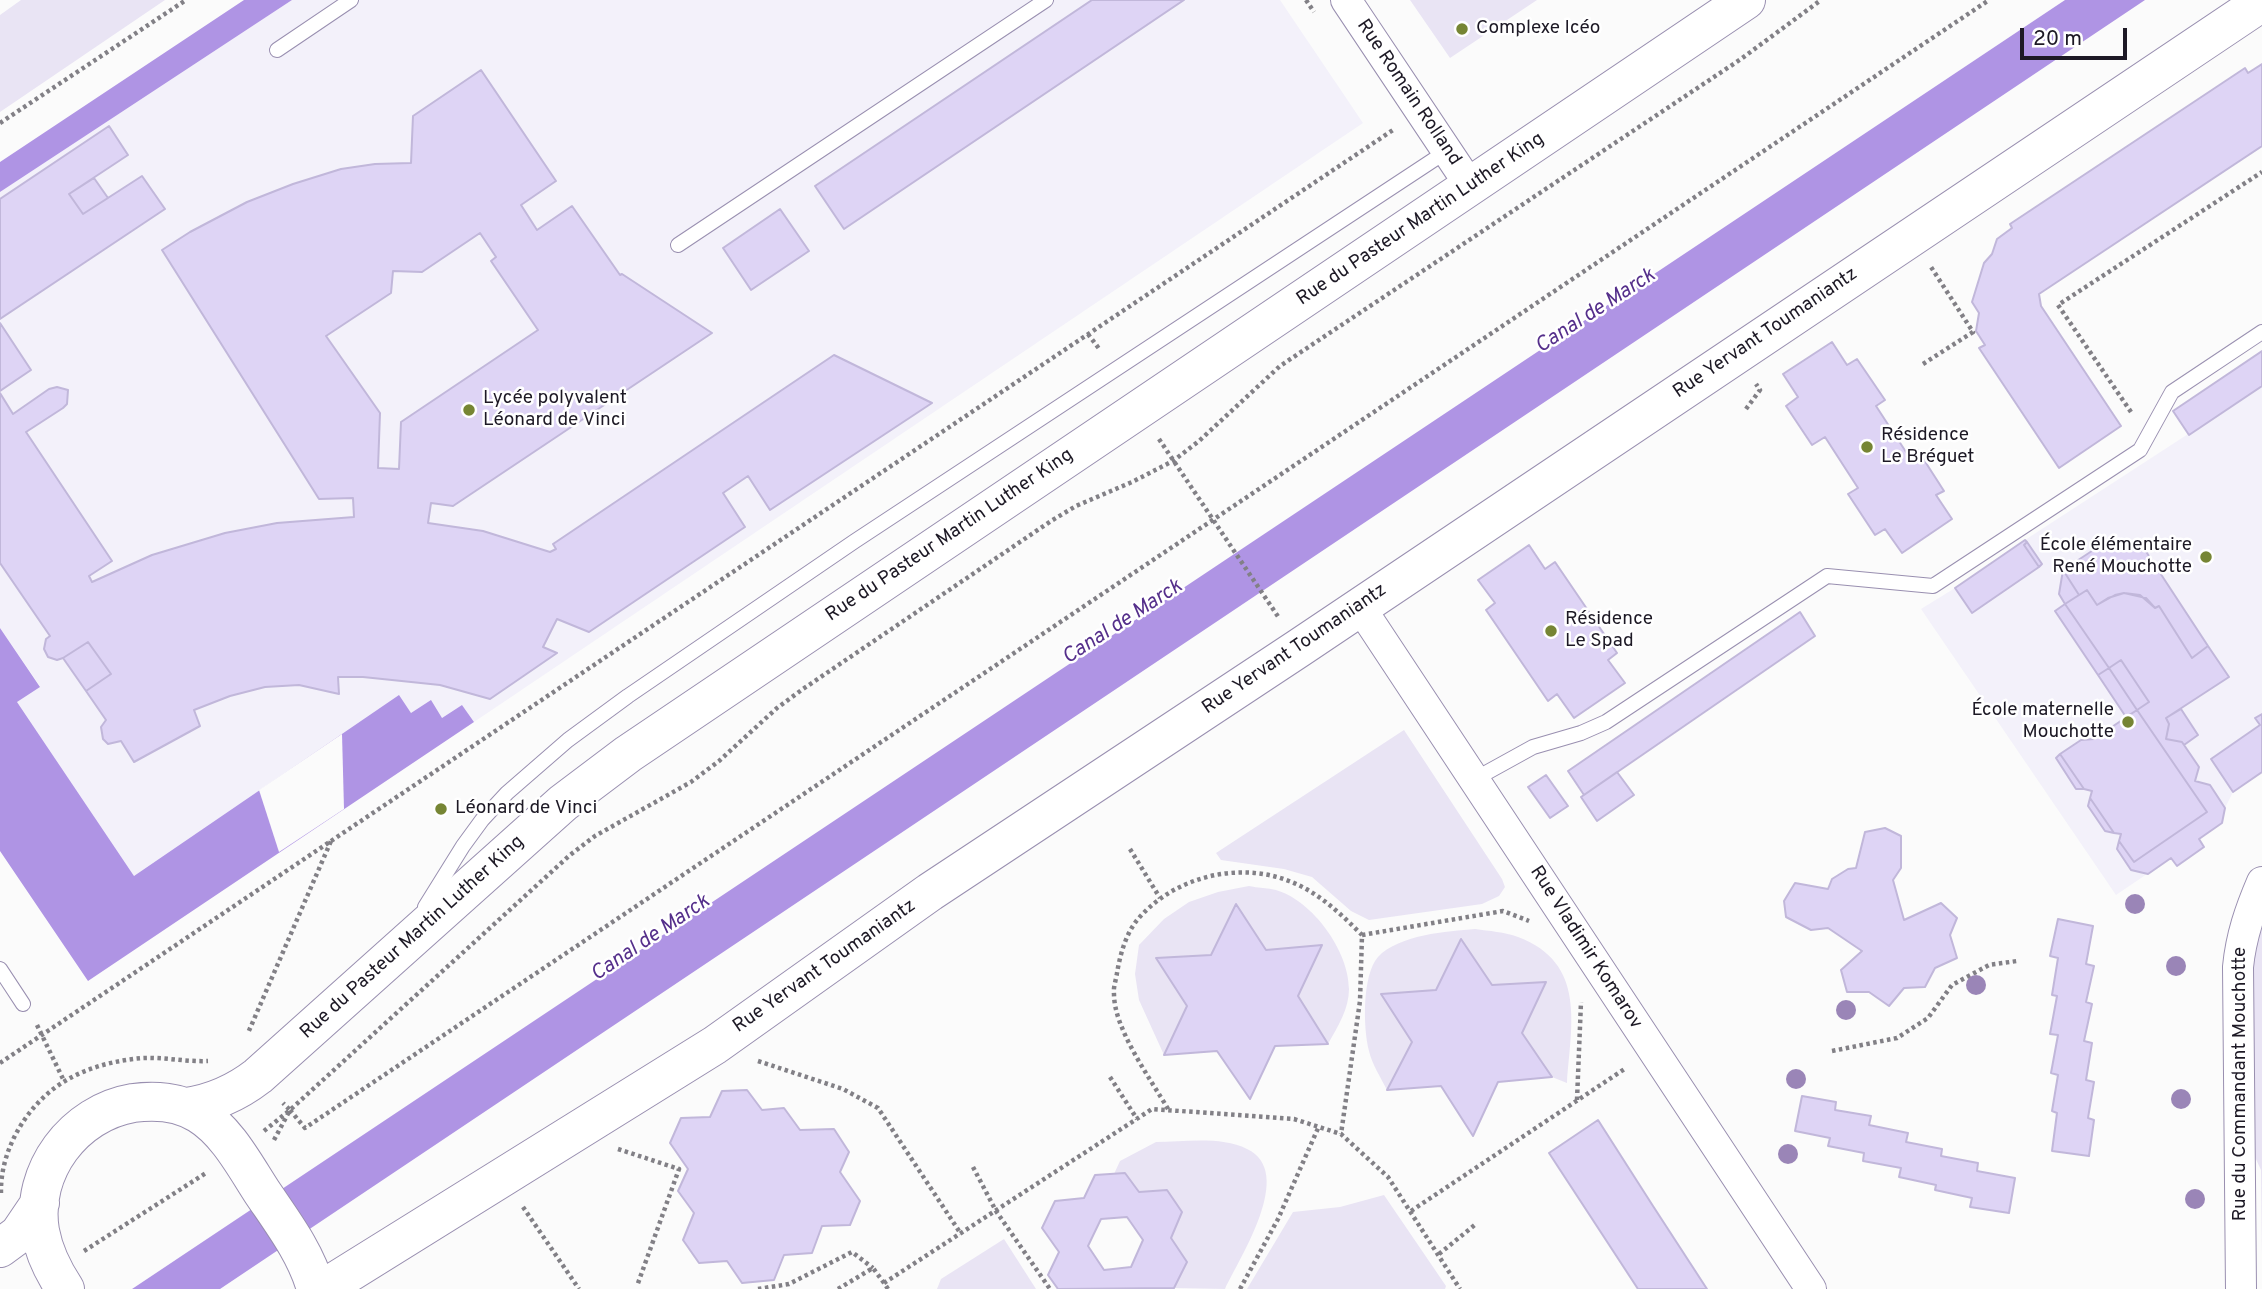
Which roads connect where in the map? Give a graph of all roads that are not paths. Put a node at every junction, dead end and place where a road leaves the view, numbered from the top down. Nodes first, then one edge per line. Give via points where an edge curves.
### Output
1 (351, 0) edge
2 (1046, 0) edge
3 (1346, 0) edge
4 (1746, 0) edge
5 (2262, 2) edge
6 (277, 50) dead end
7 (1447, 151) junction
8 (1471, 187) junction
9 (678, 245) dead end
10 (2262, 331) edge
11 (1360, 607) junction
12 (1475, 779) junction
13 (2262, 882) edge
14 (399, 950) junction
15 (0, 969) edge
16 (23, 1003) dead end
17 (186, 1107) junction
18 (40, 1203) junction
19 (0, 1248) edge
20 (59, 1280) edge
21 (316, 1289) edge
22 (323, 1289) edge
23 (1811, 1289) edge
24 (2241, 1289) edge

1 - 6 lane
2 - 9 lane
3 - 7 street, Rue Romain Rolland
4 - 8 street, Rue du Pasteur Martin Luther King
5 - 11 street, Rue Yervant Toumaniantz
7 - 8 street, Rue Romain Rolland
7 - 14 lane via 855,541 568,740 482,821
8 - 14 street, Rue du Pasteur Martin Luther King via 628,754 564,803
10 - 12 lane via 2172,392 2140,450 1933,586 1827,576 1606,722 1533,747
11 - 12 street, Rue Vladimir Komarov
11 - 22 street, Rue Yervant Toumaniantz via 930,892 715,1045
12 - 23 street, Rue Vladimir Komarov
13 - 24 street, Rue du Commandant Mouchotte via 2245,926 2238,967
14 - 17 street, Rue du Pasteur Martin Luther King via 258,1076 215,1102
15 - 16 lane
17 - 18 street via 144,1102 111,1108 93,1117 55,1156
17 - 21 street via 253,1159
18 - 19 street via 19,1234
18 - 20 street via 45,1252

